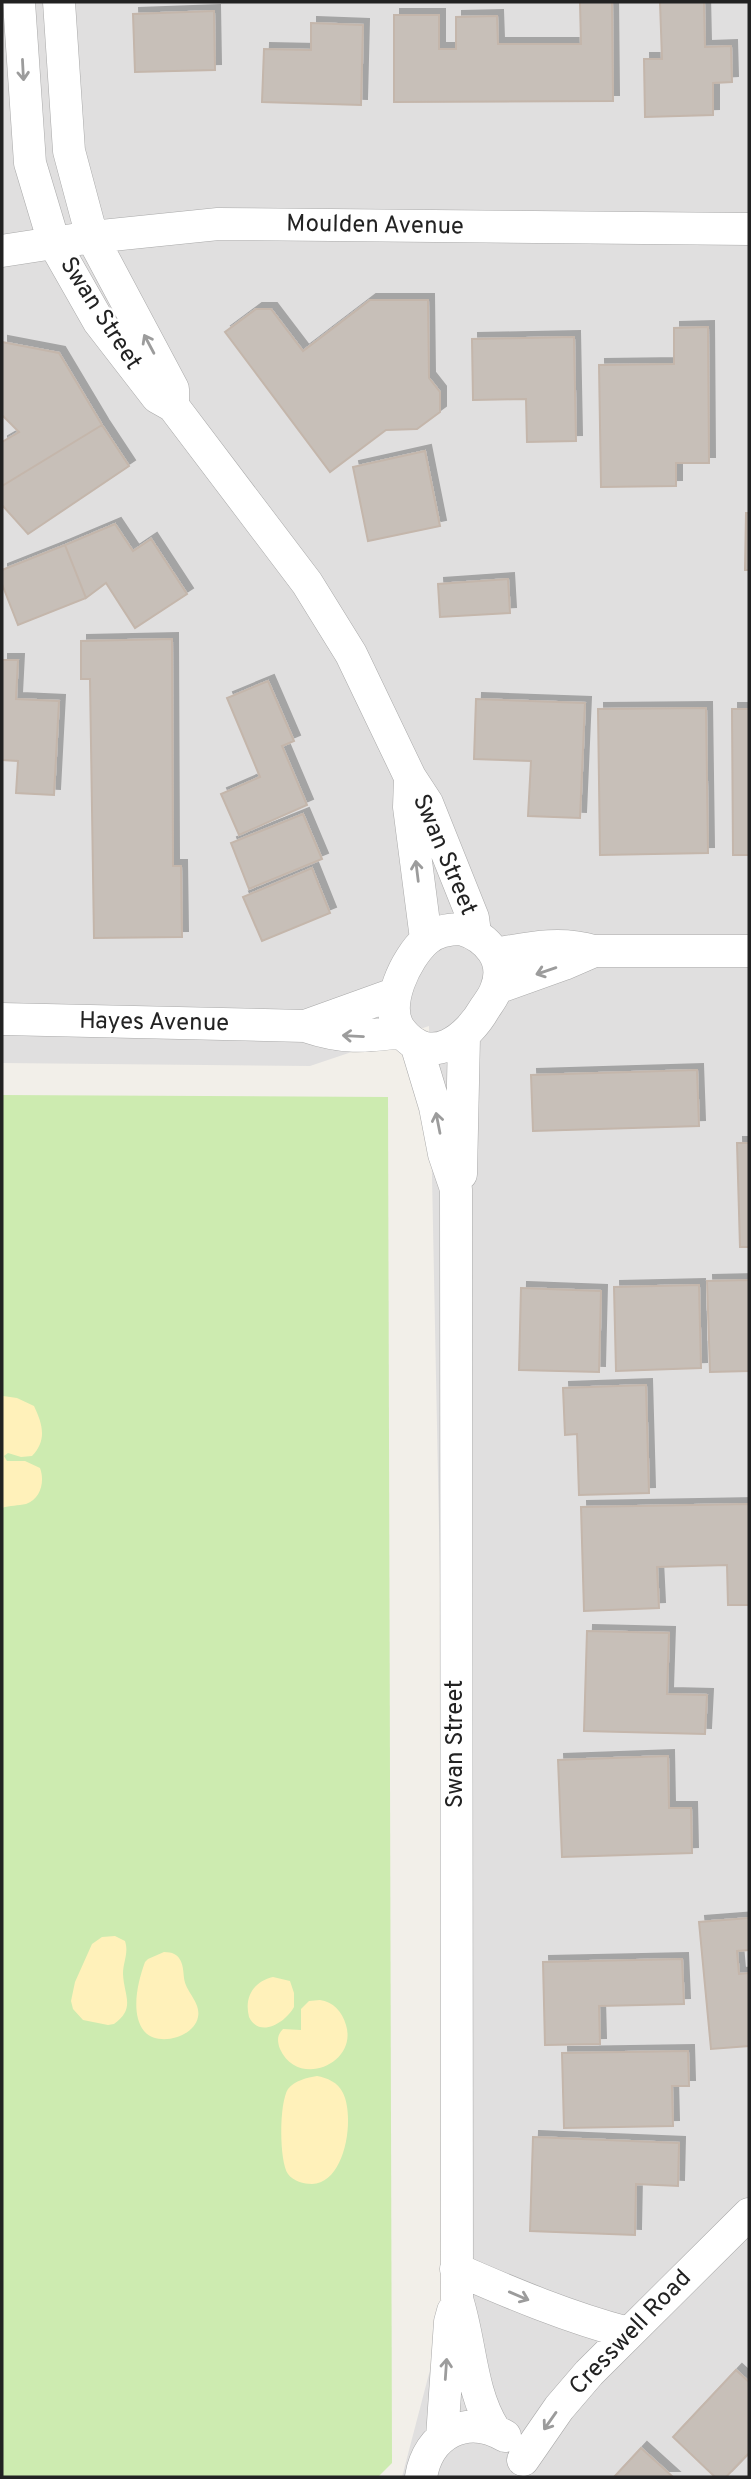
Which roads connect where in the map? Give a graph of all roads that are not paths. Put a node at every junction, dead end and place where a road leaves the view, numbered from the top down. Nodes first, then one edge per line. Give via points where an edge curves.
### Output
1 (19, 2) edge
2 (59, 2) edge
3 (749, 229) edge
4 (92, 237) junction
5 (54, 243) junction
6 (2, 251) edge
7 (173, 406) junction
8 (410, 777) junction
9 (426, 939) junction
10 (485, 944) junction
11 (594, 951) junction
12 (749, 951) edge
13 (497, 988) junction
14 (394, 994) junction
15 (2, 1019) edge
16 (305, 1026) junction
17 (464, 1037) junction
18 (409, 1038) junction
19 (456, 1189) junction
20 (749, 2214) edge
21 (457, 2284) junction
22 (628, 2333) junction
23 (494, 2429) junction
24 (442, 2437) junction
25 (524, 2469) edge
26 (421, 2477) edge

1 -> 5 street, Swan Street via 30,163
2 - 4 street, Swan Street via 69,151
3 - 4 street, Moulden Avenue via 218,224
4 - 5 street, Moulden Avenue
7 -> 4 street, Swan Street via 173,389
5 - 6 street, Moulden Avenue
5 - 7 street, Swan Street via 99,321 157,397
7 - 8 street, Swan Street via 307,583 351,654
9 -> 8 street, Swan Street via 409,807
8 - 10 street, Swan Street via 428,803
9 - 10 street via 443,930 461,929
9 - 14 street
10 - 11 street via 574,945
10 - 13 street via 499,971
11 - 12 street
11 -> 13 street
13 - 17 street
14 - 16 street, Hayes Avenue
14 - 18 street via 396,1022
15 - 16 street, Hayes Avenue
18 -> 16 street, Hayes Avenue via 332,1035
17 - 18 street via 450,1046 432,1048
17 - 19 street, Swan Street via 461,1177
19 -> 18 street, Swan Street via 435,1107
19 - 21 street, Swan Street
20 - 22 street, Cresswell Road
21 -> 22 street
21 - 23 street, Swan Street via 473,2372 484,2414
24 -> 21 street, Swan Street
22 -> 25 street, Cresswell Road via 559,2408
23 - 24 street via 467,2427
23 - 25 street via 516,2447
24 - 26 street via 431,2448

